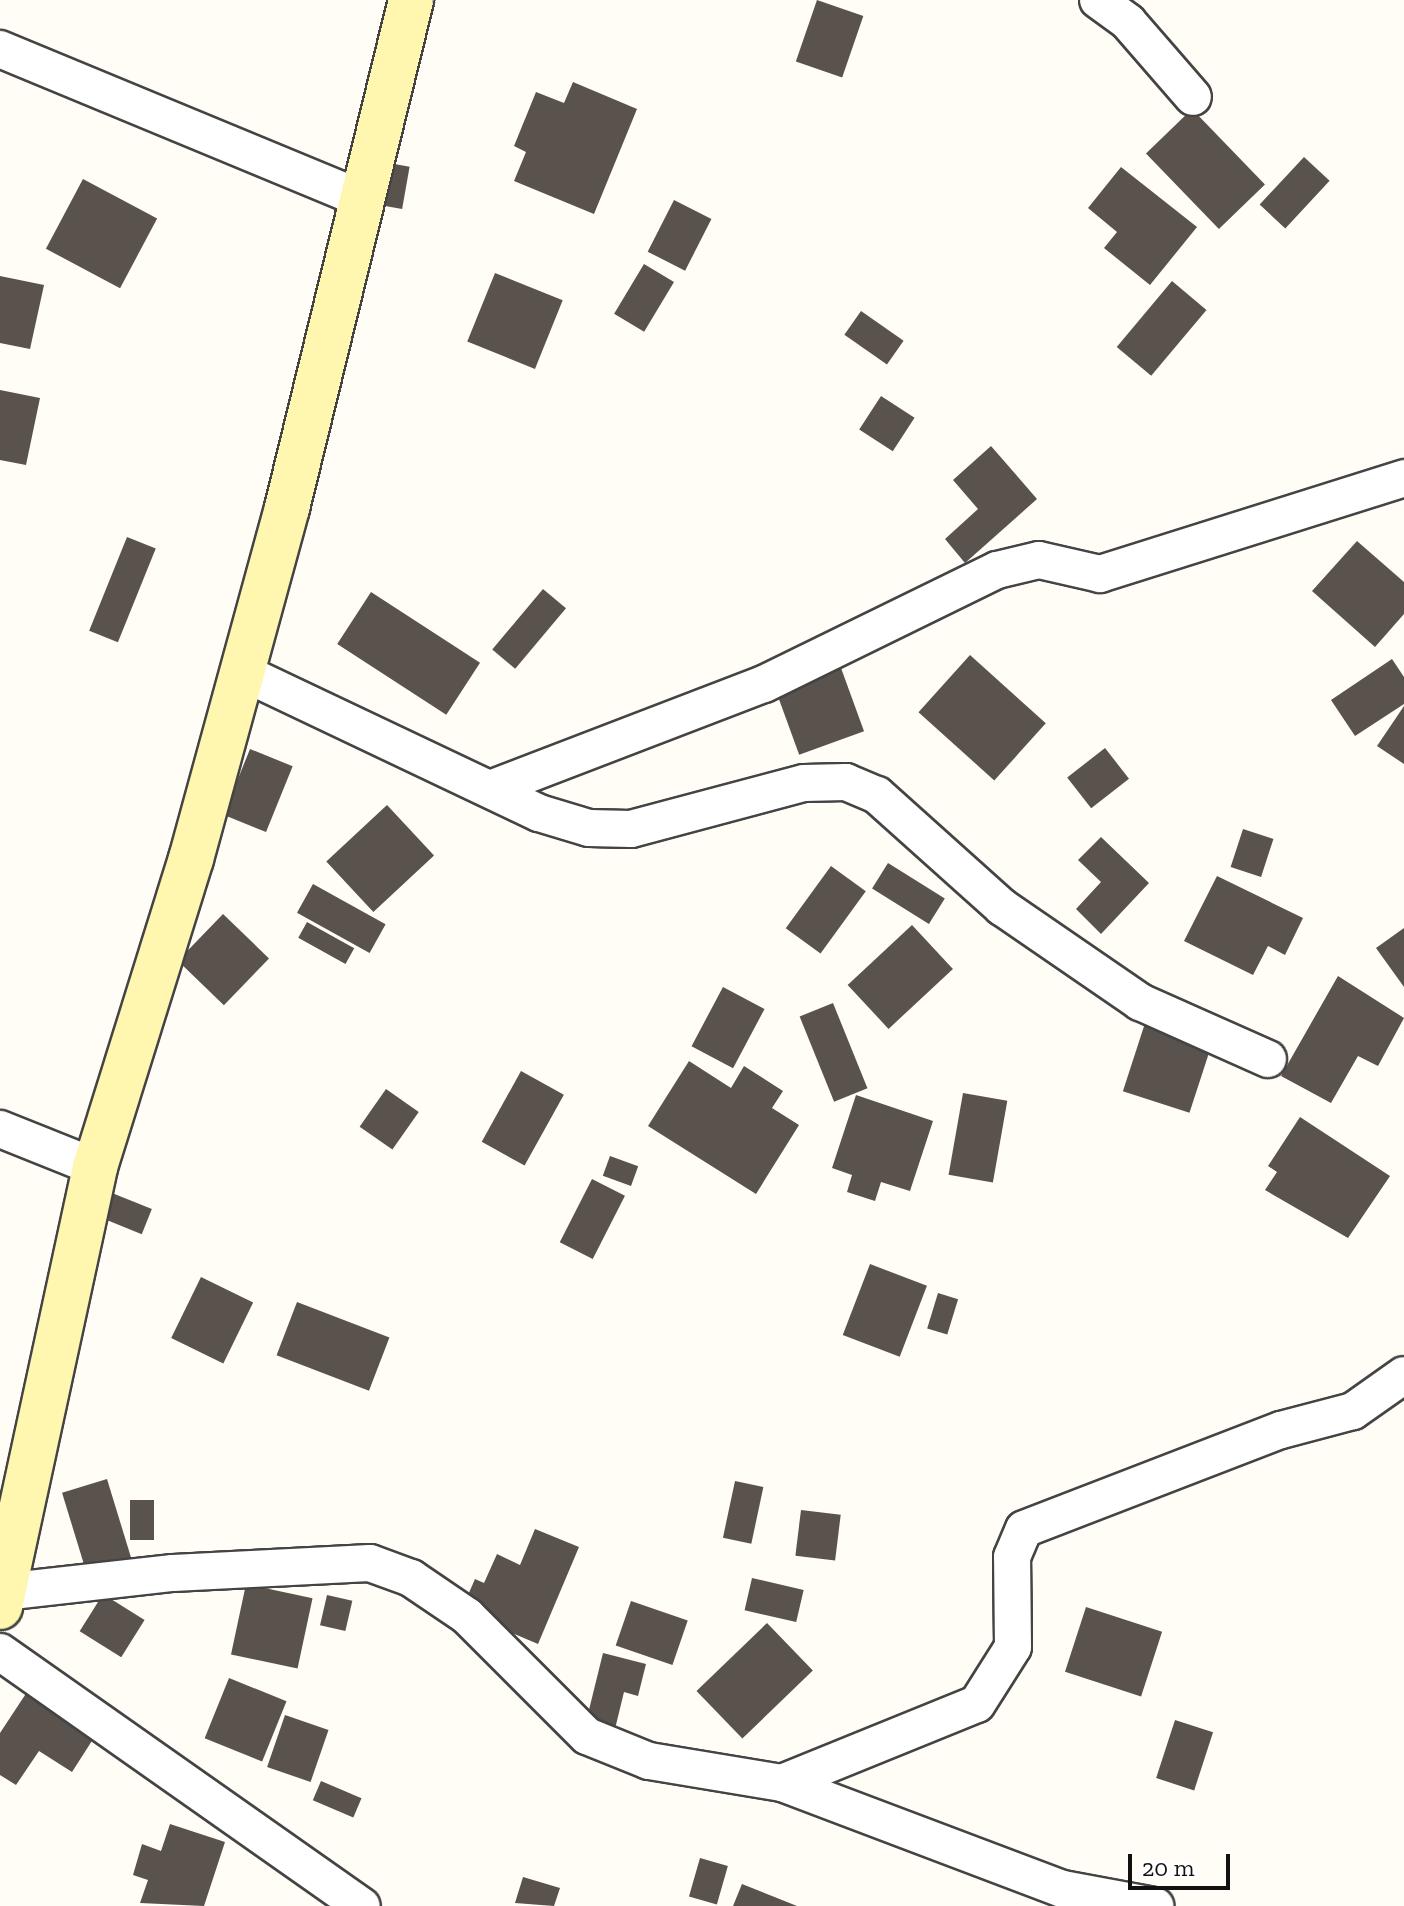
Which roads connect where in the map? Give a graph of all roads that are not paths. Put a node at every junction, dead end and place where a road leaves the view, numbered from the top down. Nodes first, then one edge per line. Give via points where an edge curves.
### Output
1 (411, 0) edge
2 (1098, 0) edge
3 (0, 49) edge
4 (1193, 97) dead end
5 (359, 198) junction
6 (1399, 491) edge
7 (242, 672) junction
8 (490, 789) junction
9 (1268, 1059) dead end
10 (0, 1129) edge
11 (95, 1167) junction
12 (1404, 1375) edge
13 (2, 1600) edge
14 (0, 1652) edge
15 (782, 1783) junction
16 (362, 1906) edge
17 (1155, 1906) edge

1 - 5 street
2 - 4 street
3 - 5 street
5 - 7 street
6 - 8 street via 1100,574 1039,560 997,570 764,684
7 - 8 street
7 - 11 street
8 - 9 street via 589,828 631,829 804,783 846,782 877,795 1002,907 1140,1002
10 - 11 street
11 - 13 street
12 - 15 street via 1353,1411 1281,1430 1024,1529 1012,1557 1013,1647 977,1704
13 - 15 street via 370,1563 411,1578 467,1616 587,1736 649,1761
14 - 16 street
15 - 17 street via 1063,1889

